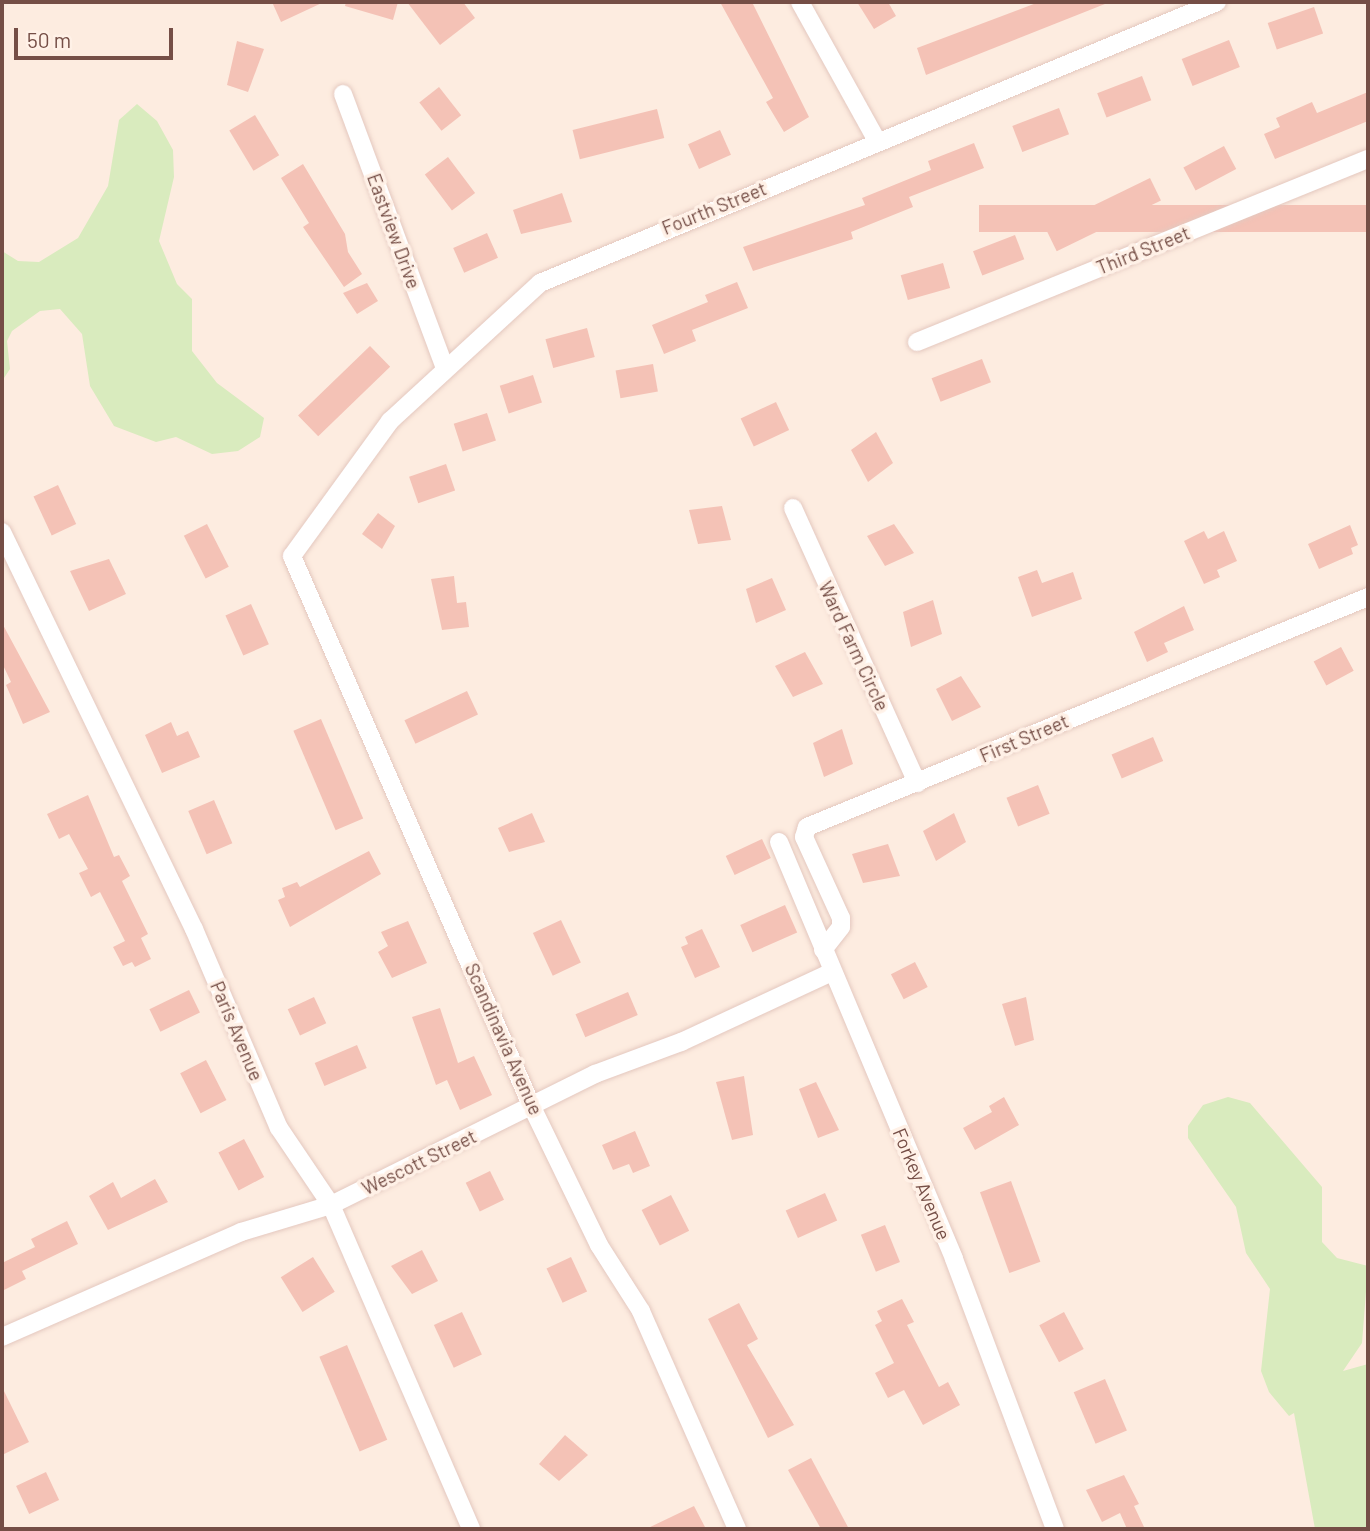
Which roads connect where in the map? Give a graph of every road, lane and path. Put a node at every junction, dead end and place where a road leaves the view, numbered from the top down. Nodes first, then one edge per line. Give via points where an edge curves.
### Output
1 (800, 2) edge
2 (1217, 2) edge
3 (343, 94) dead end
4 (876, 139) junction
5 (1368, 159) edge
6 (917, 342) dead end
7 (446, 368) junction
8 (793, 509) dead end
9 (2, 532) edge
10 (299, 542) joint
11 (1368, 597) edge
12 (917, 783) junction
13 (779, 842) dead end
14 (823, 950) junction
15 (832, 972) junction
16 (533, 1107) junction
17 (331, 1205) junction
18 (2, 1337) edge
19 (471, 1529) edge
20 (737, 1529) edge
21 (1055, 1529) edge

1 - 4 street
2 - 4 street, Fourth Street
3 - 7 street, Eastview Drive
4 - 7 street, Fourth Street via 540,283
5 - 6 street, Third Street
7 - 10 street, Fourth Street via 390,421
8 - 12 street, Ward Farm Circle
9 - 17 street, Paris Avenue via 194,929 279,1128
10 - 16 street, Scandinavia Avenue via 292,556 308,596
11 - 12 street, First Street
12 - 14 street, First Street via 807,827 804,837 841,918 841,927
13 - 14 street, Forkey Avenue
14 - 15 street, Forkey Avenue
15 - 16 street, Wescott Street
15 - 21 street, Forkey Avenue via 954,1259
16 - 17 street, Wescott Street
16 - 20 street, Scandinavia Avenue via 600,1245 641,1311
17 - 18 street, Wescott Street via 241,1232
17 - 19 street, Paris Avenue

